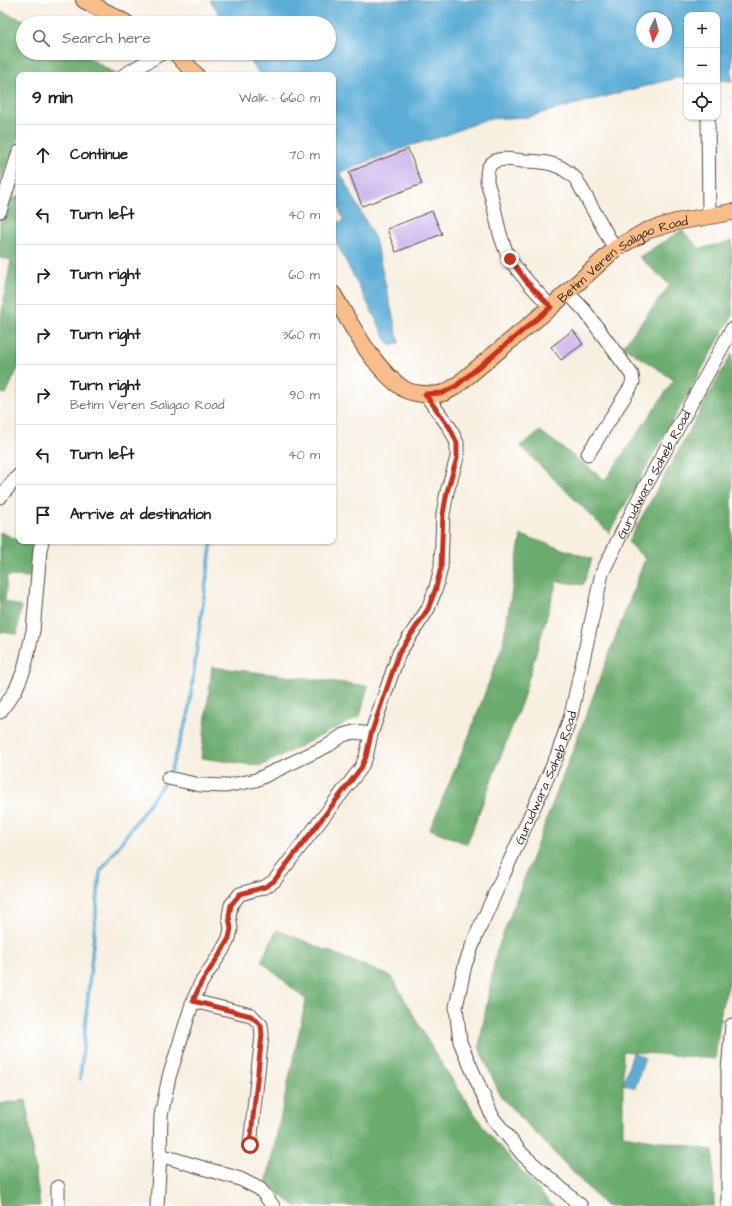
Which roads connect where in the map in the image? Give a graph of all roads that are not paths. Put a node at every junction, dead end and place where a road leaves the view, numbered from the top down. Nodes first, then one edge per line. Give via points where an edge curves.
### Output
1 (84, 0) edge
2 (113, 16) edge
3 (150, 60) edge
4 (182, 60) edge
5 (129, 72) edge
6 (193, 72) edge
7 (708, 120) edge
8 (16, 161) edge
9 (16, 191) edge
10 (2, 205) edge
11 (732, 212) edge
12 (709, 216) junction
13 (615, 249) junction
14 (567, 292) junction
15 (336, 299) edge
16 (551, 307) junction
17 (732, 329) edge
18 (425, 394) junction
19 (588, 454) dead end
20 (16, 478) edge
21 (0, 497) edge
22 (41, 544) edge
23 (0, 712) edge
24 (371, 734) junction
25 (168, 778) dead end
26 (193, 1001) junction
27 (732, 1024) edge
28 (250, 1145) dead end
29 (160, 1154) junction
30 (58, 1187) dead end
31 (58, 1206) edge
32 (157, 1206) edge
33 (274, 1206) edge
34 (581, 1206) edge
35 (728, 1206) edge

1 - 2 main road
3 - 5 street
4 - 6 main road
7 - 12 street
8 - 10 street
9 - 10 street
11 - 12 main road, Betim Veren Saligao Road
12 - 13 main road, Betim Veren Saligao Road via 646,231
13 - 14 main road, Betim Veren Saligao Road
13 - 16 street via 576,179 567,170 550,163 529,161 502,159 492,163 487,169 487,180 504,245 519,271
14 - 16 main road, Betim Veren Saligao Road
14 - 19 street via 585,311 632,375 633,382
15 - 18 main road, Betim Veren Saligao Road via 357,336 384,373 405,390
16 - 18 main road, Betim Veren Saligao Road via 456,386 443,393
17 - 34 street, Gurudwara Saheb Road via 639,498 602,573 571,715 556,756 476,936 465,965 456,1007 460,1042 493,1118 523,1155
18 - 24 street via 450,428 457,443 457,458 443,514 441,567 428,609 399,653
20 - 21 street
22 - 23 street via 33,631 24,670 15,691
24 - 25 street via 354,732 343,735 329,745 256,780 226,786 200,785
24 - 26 street via 361,768 274,881 265,887 240,894 231,905 229,938
26 - 28 street via 251,1016 261,1025
26 - 29 street via 168,1077 161,1116
27 - 35 street via 728,1070
29 - 32 street
29 - 33 street via 240,1179 260,1190
30 - 31 street

